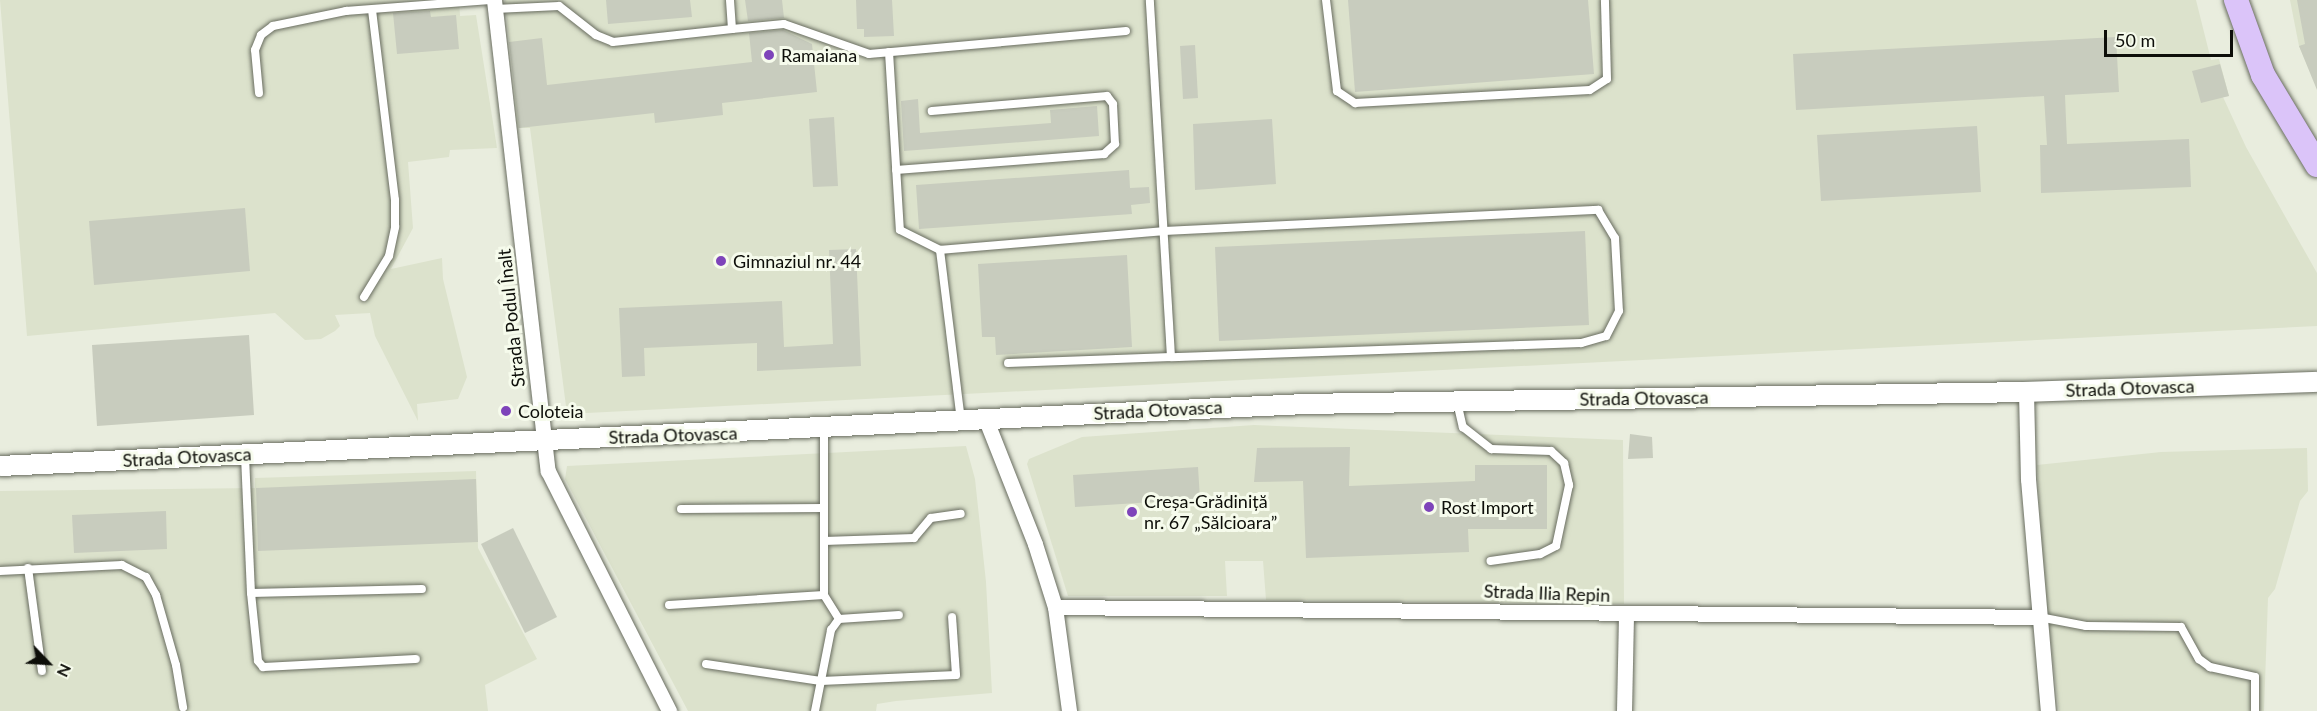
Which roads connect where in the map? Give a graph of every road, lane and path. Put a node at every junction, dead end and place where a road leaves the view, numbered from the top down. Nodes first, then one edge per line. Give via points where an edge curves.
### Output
1 (730, 0) edge
2 (1150, 0) edge
3 (1326, 0) edge
4 (1605, 0) edge
5 (2236, 0) edge
6 (493, 3) edge
7 (372, 10) junction
8 (732, 29) junction
9 (1126, 31) dead end
10 (888, 52) junction
11 (259, 93) dead end
12 (932, 111) dead end
13 (2315, 163) edge
14 (896, 170) junction
15 (1164, 231) junction
16 (940, 250) junction
17 (364, 297) dead end
18 (1171, 357) junction
19 (1008, 363) dead end
20 (2317, 382) edge
21 (2026, 392) junction
22 (1456, 401) junction
23 (986, 420) junction
24 (961, 422) junction
25 (824, 429) junction
26 (544, 441) junction
27 (245, 455) junction
28 (0, 466) edge
29 (824, 508) junction
30 (681, 509) dead end
31 (961, 514) dead end
32 (824, 541) junction
33 (1490, 561) dead end
34 (28, 568) junction
35 (0, 571) edge
36 (422, 589) dead end
37 (251, 593) junction
38 (824, 596) junction
39 (669, 605) dead end
40 (1054, 607) junction
41 (899, 615) dead end
42 (1626, 615) junction
43 (952, 617) dead end
44 (2039, 617) junction
45 (839, 619) junction
46 (416, 659) dead end
47 (706, 664) dead end
48 (42, 670) dead end
49 (821, 681) junction
50 (183, 707) dead end
51 (669, 711) edge
52 (815, 711) edge
53 (1069, 711) edge
54 (1624, 711) edge
55 (2048, 711) edge
56 (2255, 711) edge

1 - 8 lane
2 - 15 lane
3 - 4 lane via 1337,91 1355,103 1590,90 1607,79
5 - 13 main road via 2263,75
6 - 7 lane
6 - 8 lane via 559,6 596,35 613,42
6 - 26 street, Strada Podul Înalt
7 - 11 lane via 346,11 266,29 255,50
7 - 17 lane via 395,227 389,256
8 - 10 lane via 784,24 869,54
9 - 10 lane
10 - 14 lane
12 - 14 lane via 1107,96 1113,104 1115,144 1104,154
14 - 16 lane via 900,230
15 - 16 lane
15 - 18 lane
15 - 18 lane via 1598,210 1615,238 1619,311 1606,336 1581,343
16 - 24 lane
18 - 19 lane
20 - 21 street, Strada Otovasca
21 - 22 street, Strada Otovasca
21 - 44 street via 2028,479
22 - 23 street, Strada Otovasca via 1138,410
22 - 33 lane via 1463,428 1491,449 1551,451 1564,463 1569,485 1556,546 1540,554
23 - 24 street, Strada Otovasca
23 - 40 street via 1035,544
24 - 25 street, Strada Otovasca
25 - 26 street, Strada Otovasca
25 - 29 lane
26 - 27 street, Strada Otovasca
26 - 51 street, Strada Podul Înalt via 548,471
27 - 28 street, Strada Otovasca
27 - 37 lane
29 - 30 lane
29 - 32 lane
31 - 32 lane via 931,518 914,538
32 - 38 lane
34 - 35 lane
34 - 48 lane
34 - 50 lane via 122,566 146,577 156,595
36 - 37 lane
37 - 46 lane via 258,661 263,667
38 - 39 lane
38 - 45 lane
40 - 42 street, Strada Ilia Repin
40 - 53 street
41 - 45 lane
42 - 44 street, Strada Ilia Repin
42 - 54 street
43 - 49 lane via 956,675
44 - 55 street
44 - 56 lane via 2086,626 2181,627 2199,659 2210,667 2255,677
45 - 49 lane via 831,630
47 - 49 lane
49 - 52 lane

